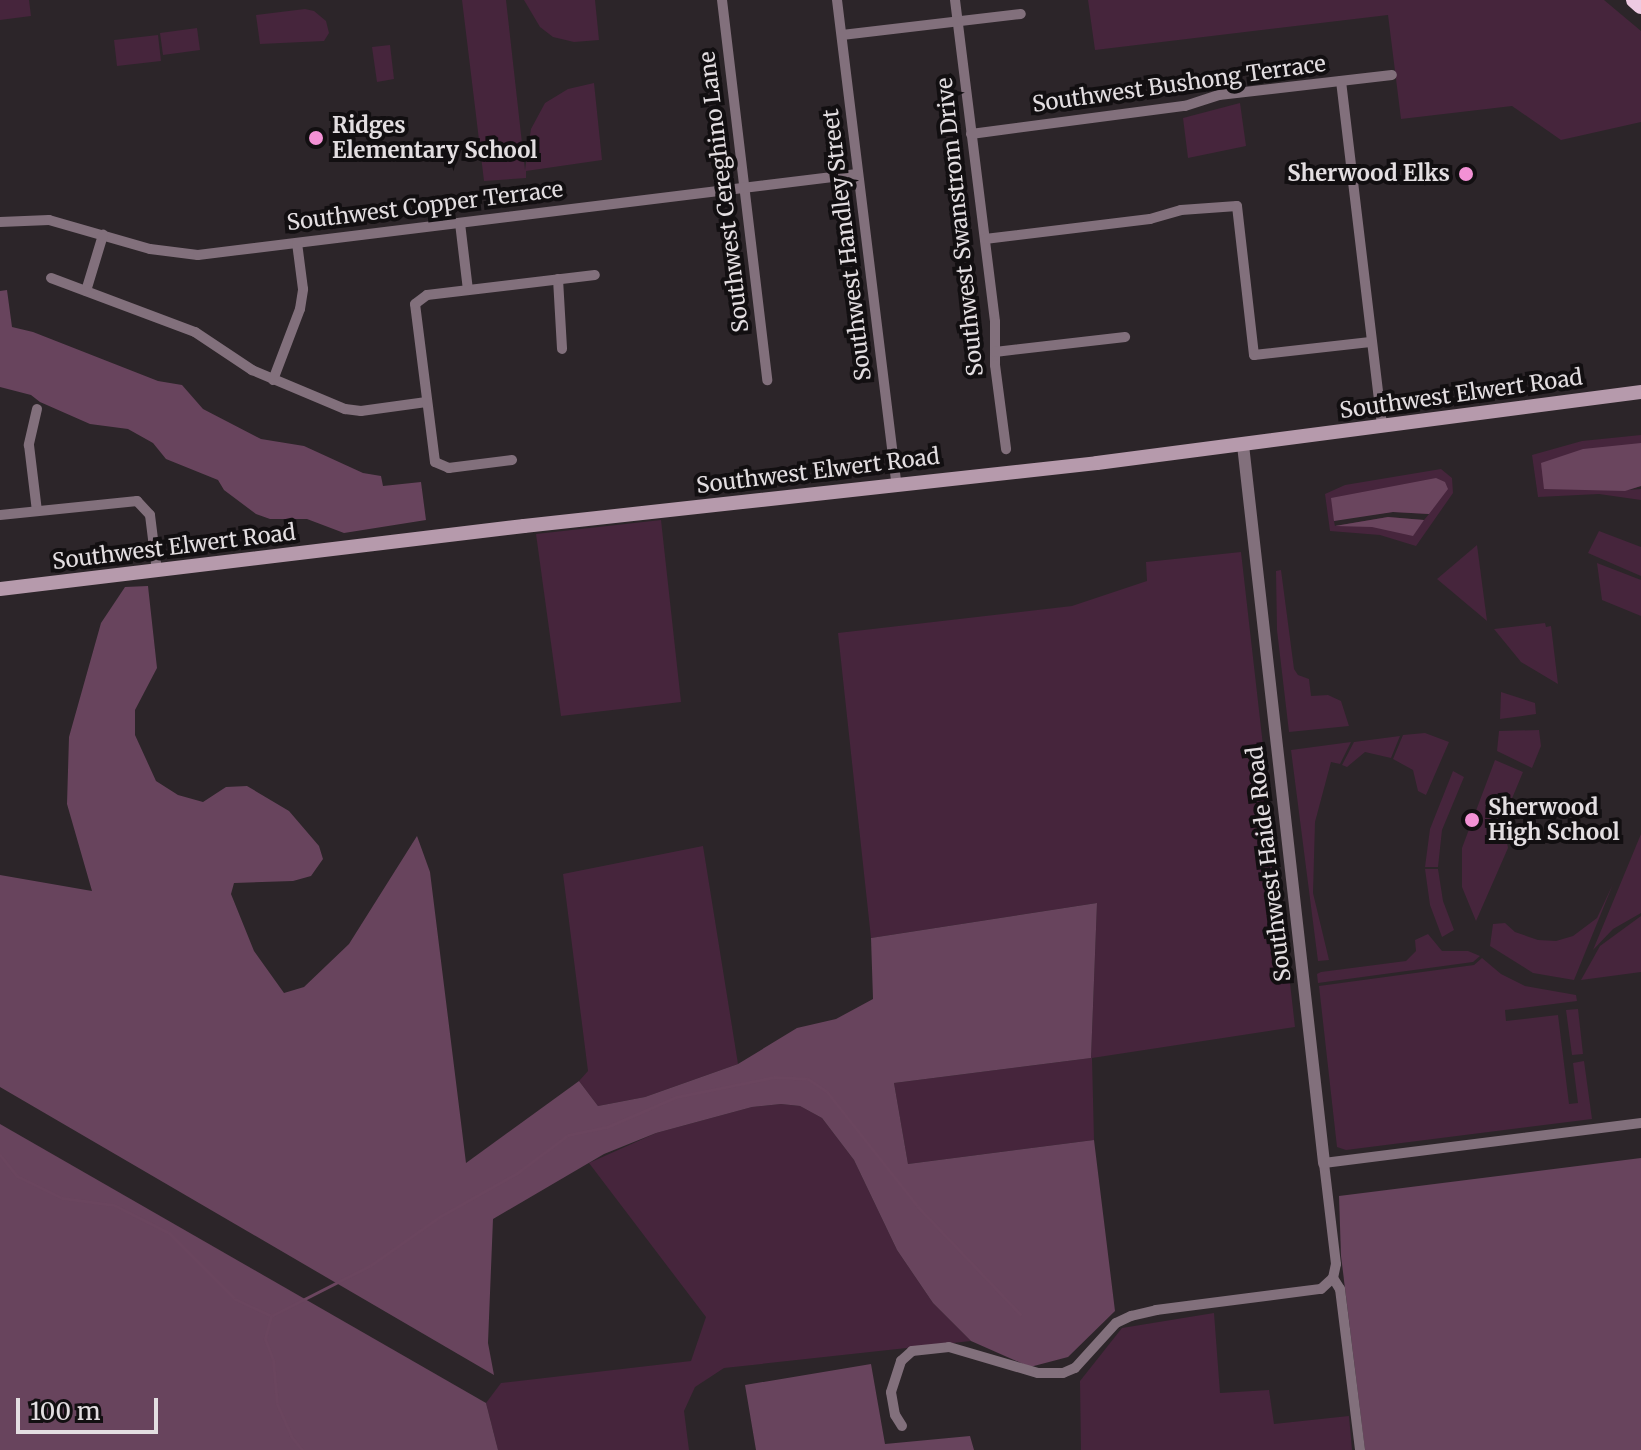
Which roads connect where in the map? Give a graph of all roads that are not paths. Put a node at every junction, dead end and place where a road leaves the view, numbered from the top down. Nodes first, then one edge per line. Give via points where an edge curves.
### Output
1 (722, 0) edge
2 (837, 0) edge
3 (955, 0) edge
4 (1634, 0) edge
5 (1641, 6) edge
6 (1021, 14) dead end
7 (957, 22) junction
8 (842, 35) junction
9 (1392, 75) dead end
10 (1341, 81) junction
11 (971, 134) junction
12 (857, 174) junction
13 (744, 188) junction
14 (0, 222) edge
15 (460, 223) junction
16 (103, 235) junction
17 (985, 239) junction
18 (297, 243) junction
19 (595, 275) dead end
20 (51, 278) dead end
21 (558, 279) junction
22 (468, 290) junction
23 (86, 291) junction
24 (1125, 337) dead end
25 (1370, 342) junction
26 (562, 349) dead end
27 (995, 352) junction
28 (273, 380) junction
29 (767, 380) dead end
30 (1641, 392) edge
31 (426, 402) junction
32 (37, 409) dead end
33 (1382, 427) junction
34 (1243, 445) junction
35 (1006, 449) dead end
36 (512, 460) dead end
37 (896, 484) junction
38 (37, 511) junction
39 (0, 515) edge
40 (157, 571) junction
41 (0, 589) edge
42 (1641, 1123) edge
43 (1324, 1163) junction
44 (1333, 1278) junction
45 (902, 1426) dead end
46 (1360, 1450) edge

1 - 13 street, Southwest Cereghino Lane
2 - 8 street, Southwest Handley Street
3 - 7 street, Southwest Swanstrom Drive
4 - 5 highway
6 - 7 street
7 - 8 street
7 - 11 street, Southwest Swanstrom Drive
8 - 12 street, Southwest Handley Street
9 - 10 street, Southwest Bushong Terrace
10 - 11 street, Southwest Bushong Terrace
10 - 25 street
11 - 17 street, Southwest Swanstrom Drive
12 - 13 street, Southwest Copper Terrace
12 - 37 street, Southwest Handley Street
13 - 15 street, Southwest Copper Terrace
13 - 29 street, Southwest Cereghino Lane
14 - 16 street, Southwest Copper Terrace via 49,220
15 - 18 street, Southwest Copper Terrace
15 - 22 street
16 - 18 street, Southwest Copper Terrace via 189,255
16 - 23 street
17 - 25 street via 1237,206 1254,355
17 - 27 street, Southwest Swanstrom Drive
18 - 28 street via 300,309
19 - 21 street
20 - 23 street
21 - 22 street
21 - 26 street
22 - 31 street via 427,295 414,308
23 - 28 street via 195,332
24 - 27 street
25 - 33 street
27 - 35 street, Southwest Swanstrom Drive
28 - 31 street via 354,411
30 - 33 main road, Southwest Elwert Road
31 - 36 street via 433,458 441,467
32 - 38 street via 29,445
33 - 34 main road, Southwest Elwert Road
34 - 37 main road, Southwest Elwert Road
34 - 43 street, Southwest Haide Road
37 - 40 main road, Southwest Elwert Road
38 - 39 street
38 - 40 street via 126,499 140,502 150,517
40 - 41 main road, Southwest Elwert Road
42 - 43 street
43 - 44 street, Southwest Haide Road via 1336,1264
44 - 45 street via 1321,1289 1131,1316 1116,1323 1075,1368 1063,1373 1038,1373 949,1347 912,1351 901,1361 891,1392
44 - 46 street, Southwest Haide Road via 1340,1289

